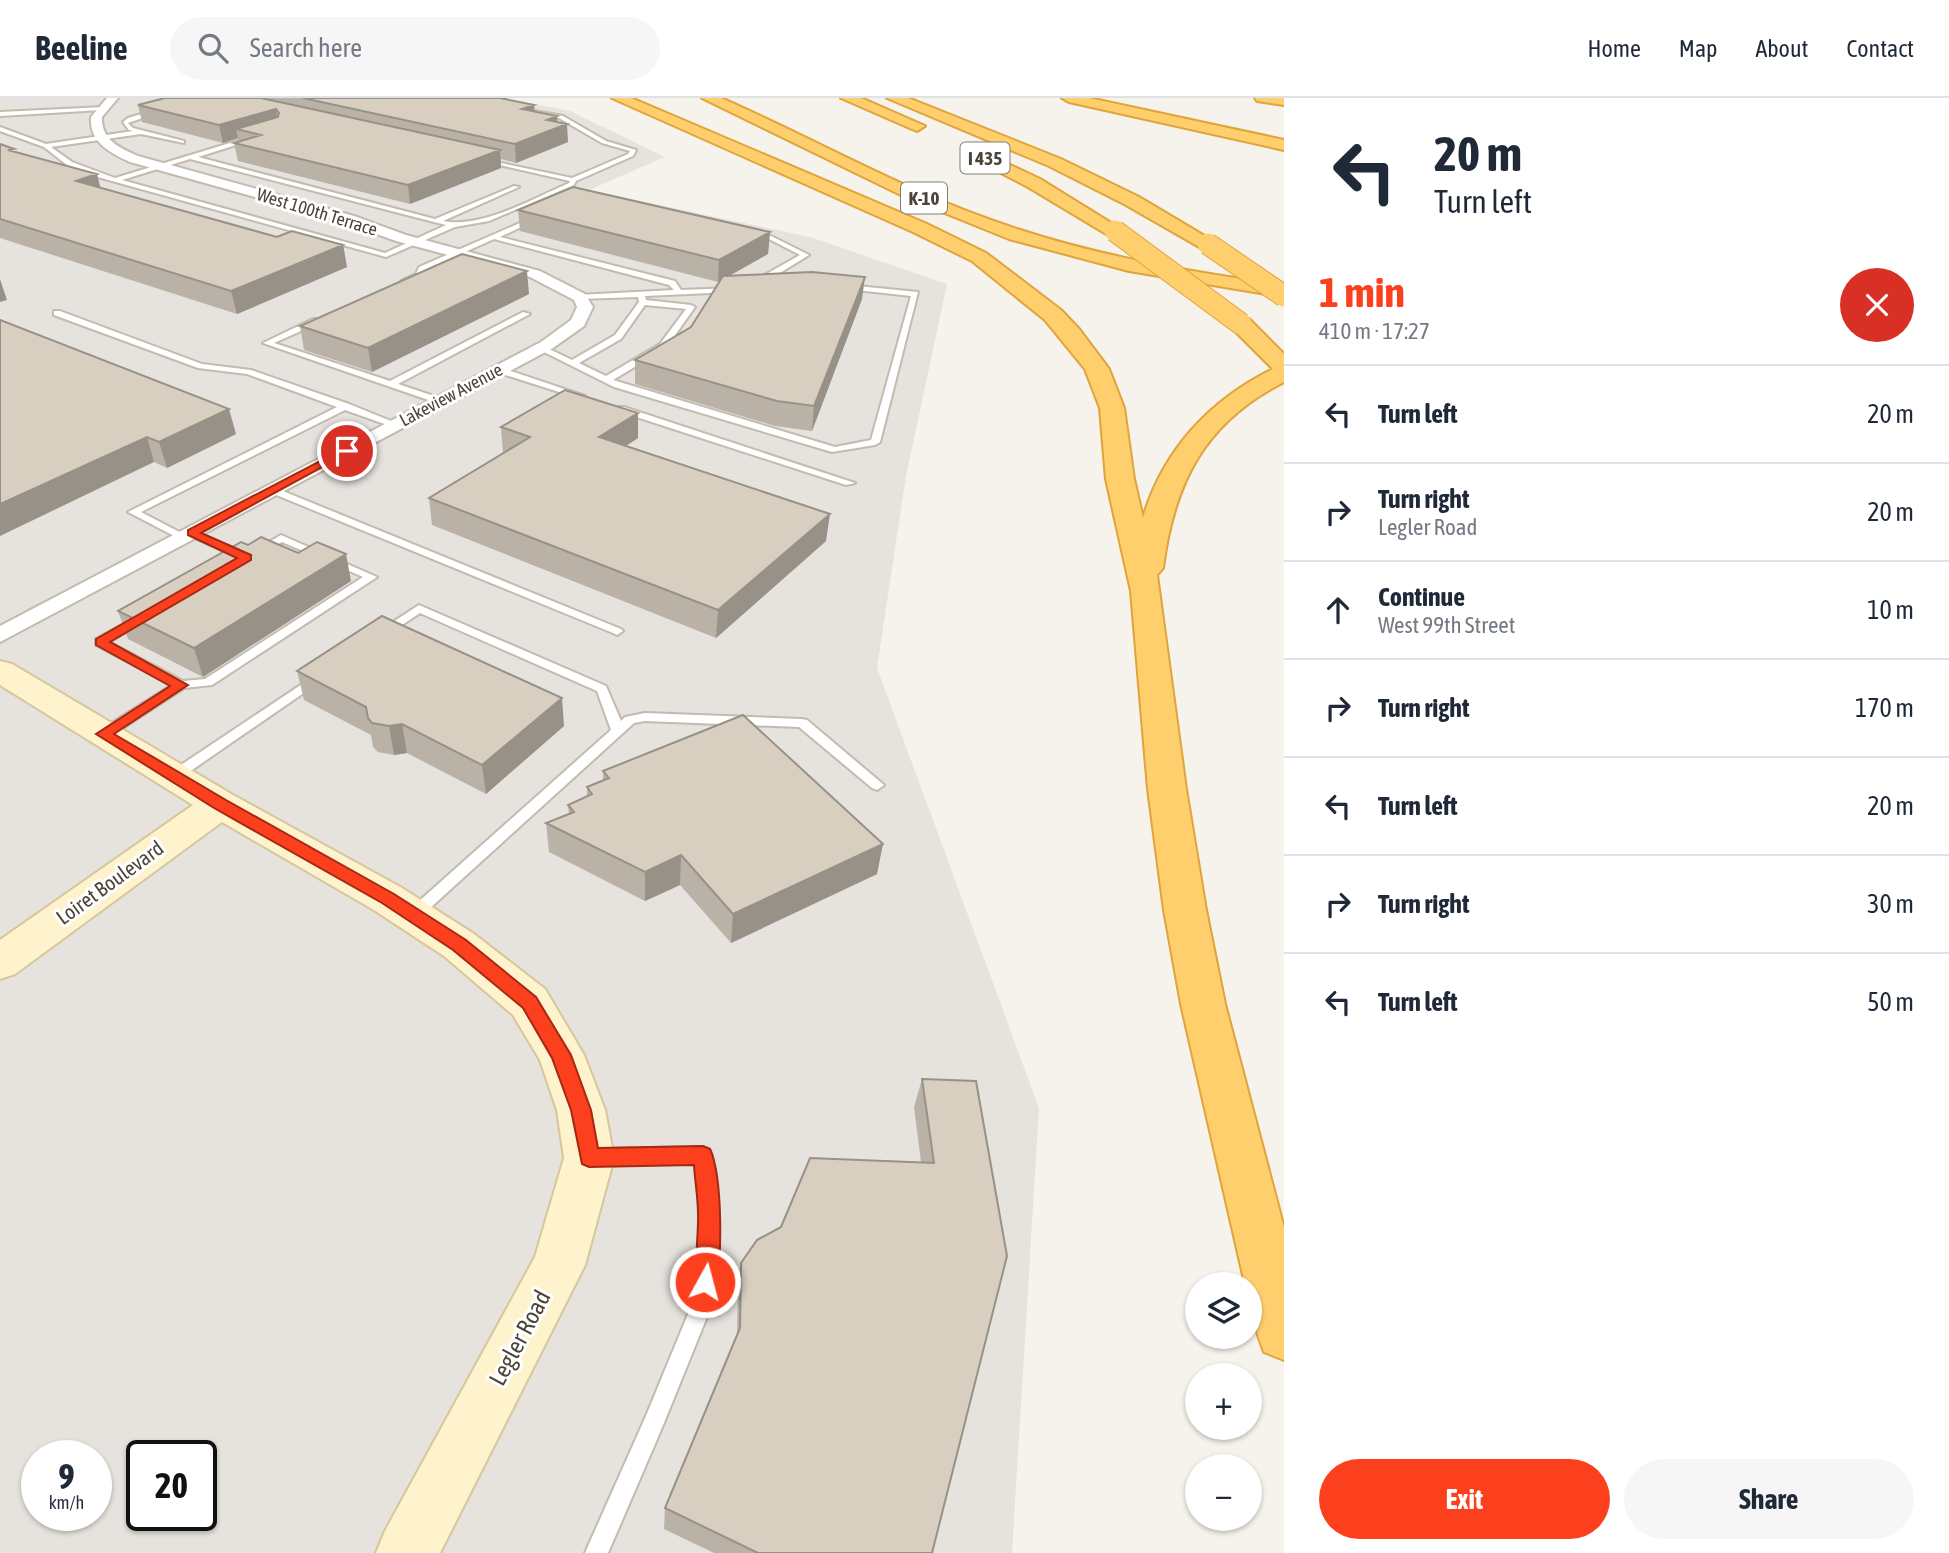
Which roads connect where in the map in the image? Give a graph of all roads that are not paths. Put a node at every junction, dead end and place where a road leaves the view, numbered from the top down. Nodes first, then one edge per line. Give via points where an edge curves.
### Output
1 (113, 98) edge
2 (619, 98) edge
3 (709, 98) edge
4 (848, 98) edge
5 (894, 98) edge
6 (1069, 98) edge
7 (1262, 98) edge
8 (1284, 101) edge
9 (692, 106) dead end
10 (170, 107) edge
11 (102, 108) junction
12 (521, 109) edge
13 (1, 113) edge
14 (1241, 119) dead end
15 (0, 129) edge
16 (141, 132) junction
17 (935, 134) dead end
18 (265, 135) edge
19 (1284, 135) edge
20 (101, 138) junction
21 (182, 142) edge
22 (805, 143) junction
23 (957, 144) dead end
24 (1284, 145) edge
25 (46, 146) junction
26 (190, 157) junction
27 (479, 159) edge
28 (159, 167) junction
29 (115, 180) junction
30 (573, 180) junction
31 (516, 187) dead end
32 (541, 216) edge
33 (436, 221) junction
34 (453, 225) junction
35 (740, 229) edge
36 (493, 237) junction
37 (416, 242) junction
38 (457, 253) junction
39 (394, 286) edge
40 (842, 286) edge
41 (775, 288) edge
42 (748, 289) junction
43 (1284, 291) edge
44 (679, 292) junction
45 (1284, 296) edge
46 (580, 297) junction
47 (641, 298) junction
48 (57, 313) dead end
49 (526, 314) dead end
50 (331, 315) edge
51 (540, 348) junction
52 (572, 364) junction
53 (1284, 367) edge
54 (499, 370) junction
55 (1284, 373) edge
56 (606, 380) junction
57 (390, 384) junction
58 (588, 398) edge
59 (440, 401) junction
60 (346, 406) junction
61 (615, 407) edge
62 (396, 425) junction
63 (850, 483) dead end
64 (273, 490) junction
65 (188, 535) junction
66 (1146, 590) junction
67 (145, 616) edge
68 (617, 631) dead end
69 (0, 635) edge
70 (375, 638) edge
71 (331, 668) edge
72 (0, 671) edge
73 (181, 685) junction
74 (618, 731) junction
75 (104, 734) junction
76 (174, 776) junction
77 (877, 785) dead end
78 (220, 804) junction
79 (413, 915) junction
80 (0, 962) edge
81 (585, 1134) junction
82 (1284, 1333) edge
83 (407, 1553) edge
84 (596, 1553) edge

1 - 11 street
2 - 66 highway via 952,243 1011,279 1053,315 1086,353 1106,390 1120,479
3 - 22 highway
4 - 17 highway, I 435
5 - 45 highway, I 435, bridge via 1077,172 1164,217
6 - 24 highway
7 - 8 highway
9 - 22 highway
10 - 16 lane via 125,123
11 - 13 lane
11 - 20 street via 95,121
12 - 30 lane via 561,117 604,142 633,150 631,155
14 - 19 highway
15 - 25 lane
16 - 20 lane
16 - 21 lane
18 - 26 lane
20 - 25 lane
20 - 28 street, West 100th Terrace via 125,155
22 - 43 highway, K-10 via 1019,236 1127,264
23 - 53 highway, I 435, bridge via 1115,231 1241,324
25 - 29 lane via 76,167
26 - 28 lane
26 - 33 lane
27 - 30 lane
28 - 29 lane
28 - 37 street, West 100th Terrace via 327,212
29 - 37 lane via 386,255
30 - 34 lane via 488,220
31 - 33 lane
32 - 36 lane
33 - 34 lane
34 - 37 lane
35 - 42 lane via 767,236 805,255
36 - 38 lane
36 - 44 lane via 672,283
37 - 38 street, West 100th Terrace
38 - 39 lane
38 - 46 street, West 100th Terrace via 535,274
40 - 56 lane via 915,294 875,442 835,450
41 - 42 lane
42 - 44 lane
44 - 47 lane
46 - 47 lane
46 - 51 street, Lakeview Avenue via 584,307 578,323
47 - 52 lane via 618,337
47 - 56 lane via 691,307 663,346
48 - 60 lane via 201,366 248,372
49 - 57 lane
50 - 57 lane via 267,343
51 - 52 lane
51 - 54 street, Lakeview Avenue
52 - 56 lane
54 - 58 lane
54 - 59 street, Lakeview Avenue
55 - 66 highway via 1232,403 1186,452 1160,503 1150,543
57 - 59 lane
59 - 62 street, Lakeview Avenue
60 - 62 lane
60 - 65 lane via 133,512
61 - 63 lane
62 - 64 street, Lakeview Avenue
64 - 65 street, Lakeview Avenue
64 - 68 lane
65 - 69 street, Lakeview Avenue
65 - 73 lane via 241,561 281,538 370,577 208,682
66 - 82 highway via 1167,789 1203,1004
67 - 73 lane via 100,642
70 - 74 lane via 419,608 602,689
71 - 76 lane
72 - 75 street
73 - 75 lane
74 - 77 lane via 630,720 645,717 802,723
74 - 79 lane
75 - 76 street
76 - 78 street
78 - 79 street
78 - 80 street, Loiret Boulevard
79 - 81 street via 460,945 529,1002 561,1055
81 - 83 street, Legler Road via 559,1265
81 - 84 lane via 703,1156 709,1213 709,1258 701,1307

